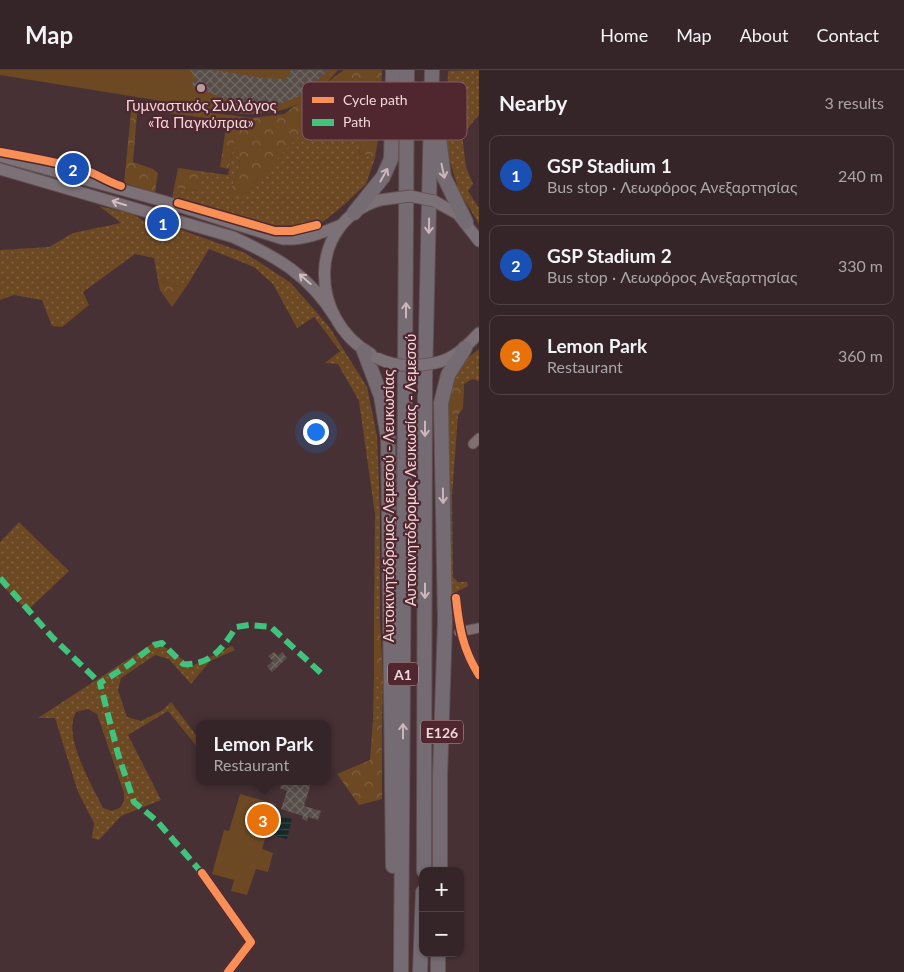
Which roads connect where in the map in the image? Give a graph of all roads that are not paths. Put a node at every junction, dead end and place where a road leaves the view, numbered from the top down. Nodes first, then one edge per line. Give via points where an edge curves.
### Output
1 (391, 140) edge
2 (407, 140) edge
3 (431, 140) edge
4 (439, 140) edge
5 (0, 156) edge
6 (0, 169) edge
7 (354, 213) junction
8 (466, 222) junction
9 (341, 225) junction
10 (479, 241) edge
11 (335, 317) junction
12 (479, 333) edge
13 (471, 343) edge
14 (364, 351) junction
15 (450, 596) junction
16 (479, 628) edge
17 (459, 632) junction
18 (479, 675) edge
19 (432, 786) junction
20 (425, 835) junction
21 (424, 867) edge
22 (433, 867) edge
23 (440, 867) edge
24 (202, 873) dead end
25 (422, 912) edge
26 (433, 957) edge
27 (438, 957) edge
28 (228, 972) edge
29 (393, 972) edge
30 (401, 972) edge
31 (420, 972) edge
32 (433, 972) edge
33 (438, 972) edge

7 -> 1 highway via 383,177 390,159
30 -> 2 highway, Αυτοκινητόδρομος Λεμεσού - Λευκωσίας / A1
3 -> 20 highway, Αυτοκινητόδρομος Λευκωσίας - Λεμεσού / A1 via 426,380
4 -> 8 highway via 443,169
5 - 9 main road via 163,201 283,239 298,240
11 -> 6 main road via 321,295 293,269 233,237
7 - 8 main road, bridge via 380,200 410,196 434,201
7 - 9 main road
8 - 10 main road
9 - 11 main road via 329,243 324,266 325,287
11 - 14 main road
12 - 13 main road
13 - 14 main road, bridge via 447,360 406,366 386,362
13 -> 15 highway via 448,375 442,397
14 - 29 highway via 381,396 390,475
15 - 17 street
15 - 19 highway via 434,708
15 - 23 highway, E126 via 445,621
16 - 17 street
17 - 18 street
19 - 20 highway
19 - 22 highway
20 - 21 highway, Αυτοκινητόδρομος Λευκωσίας - Λεμεσού / A1
24 - 28 street via 251,942
25 - 31 highway
26 - 32 highway
27 - 33 highway

